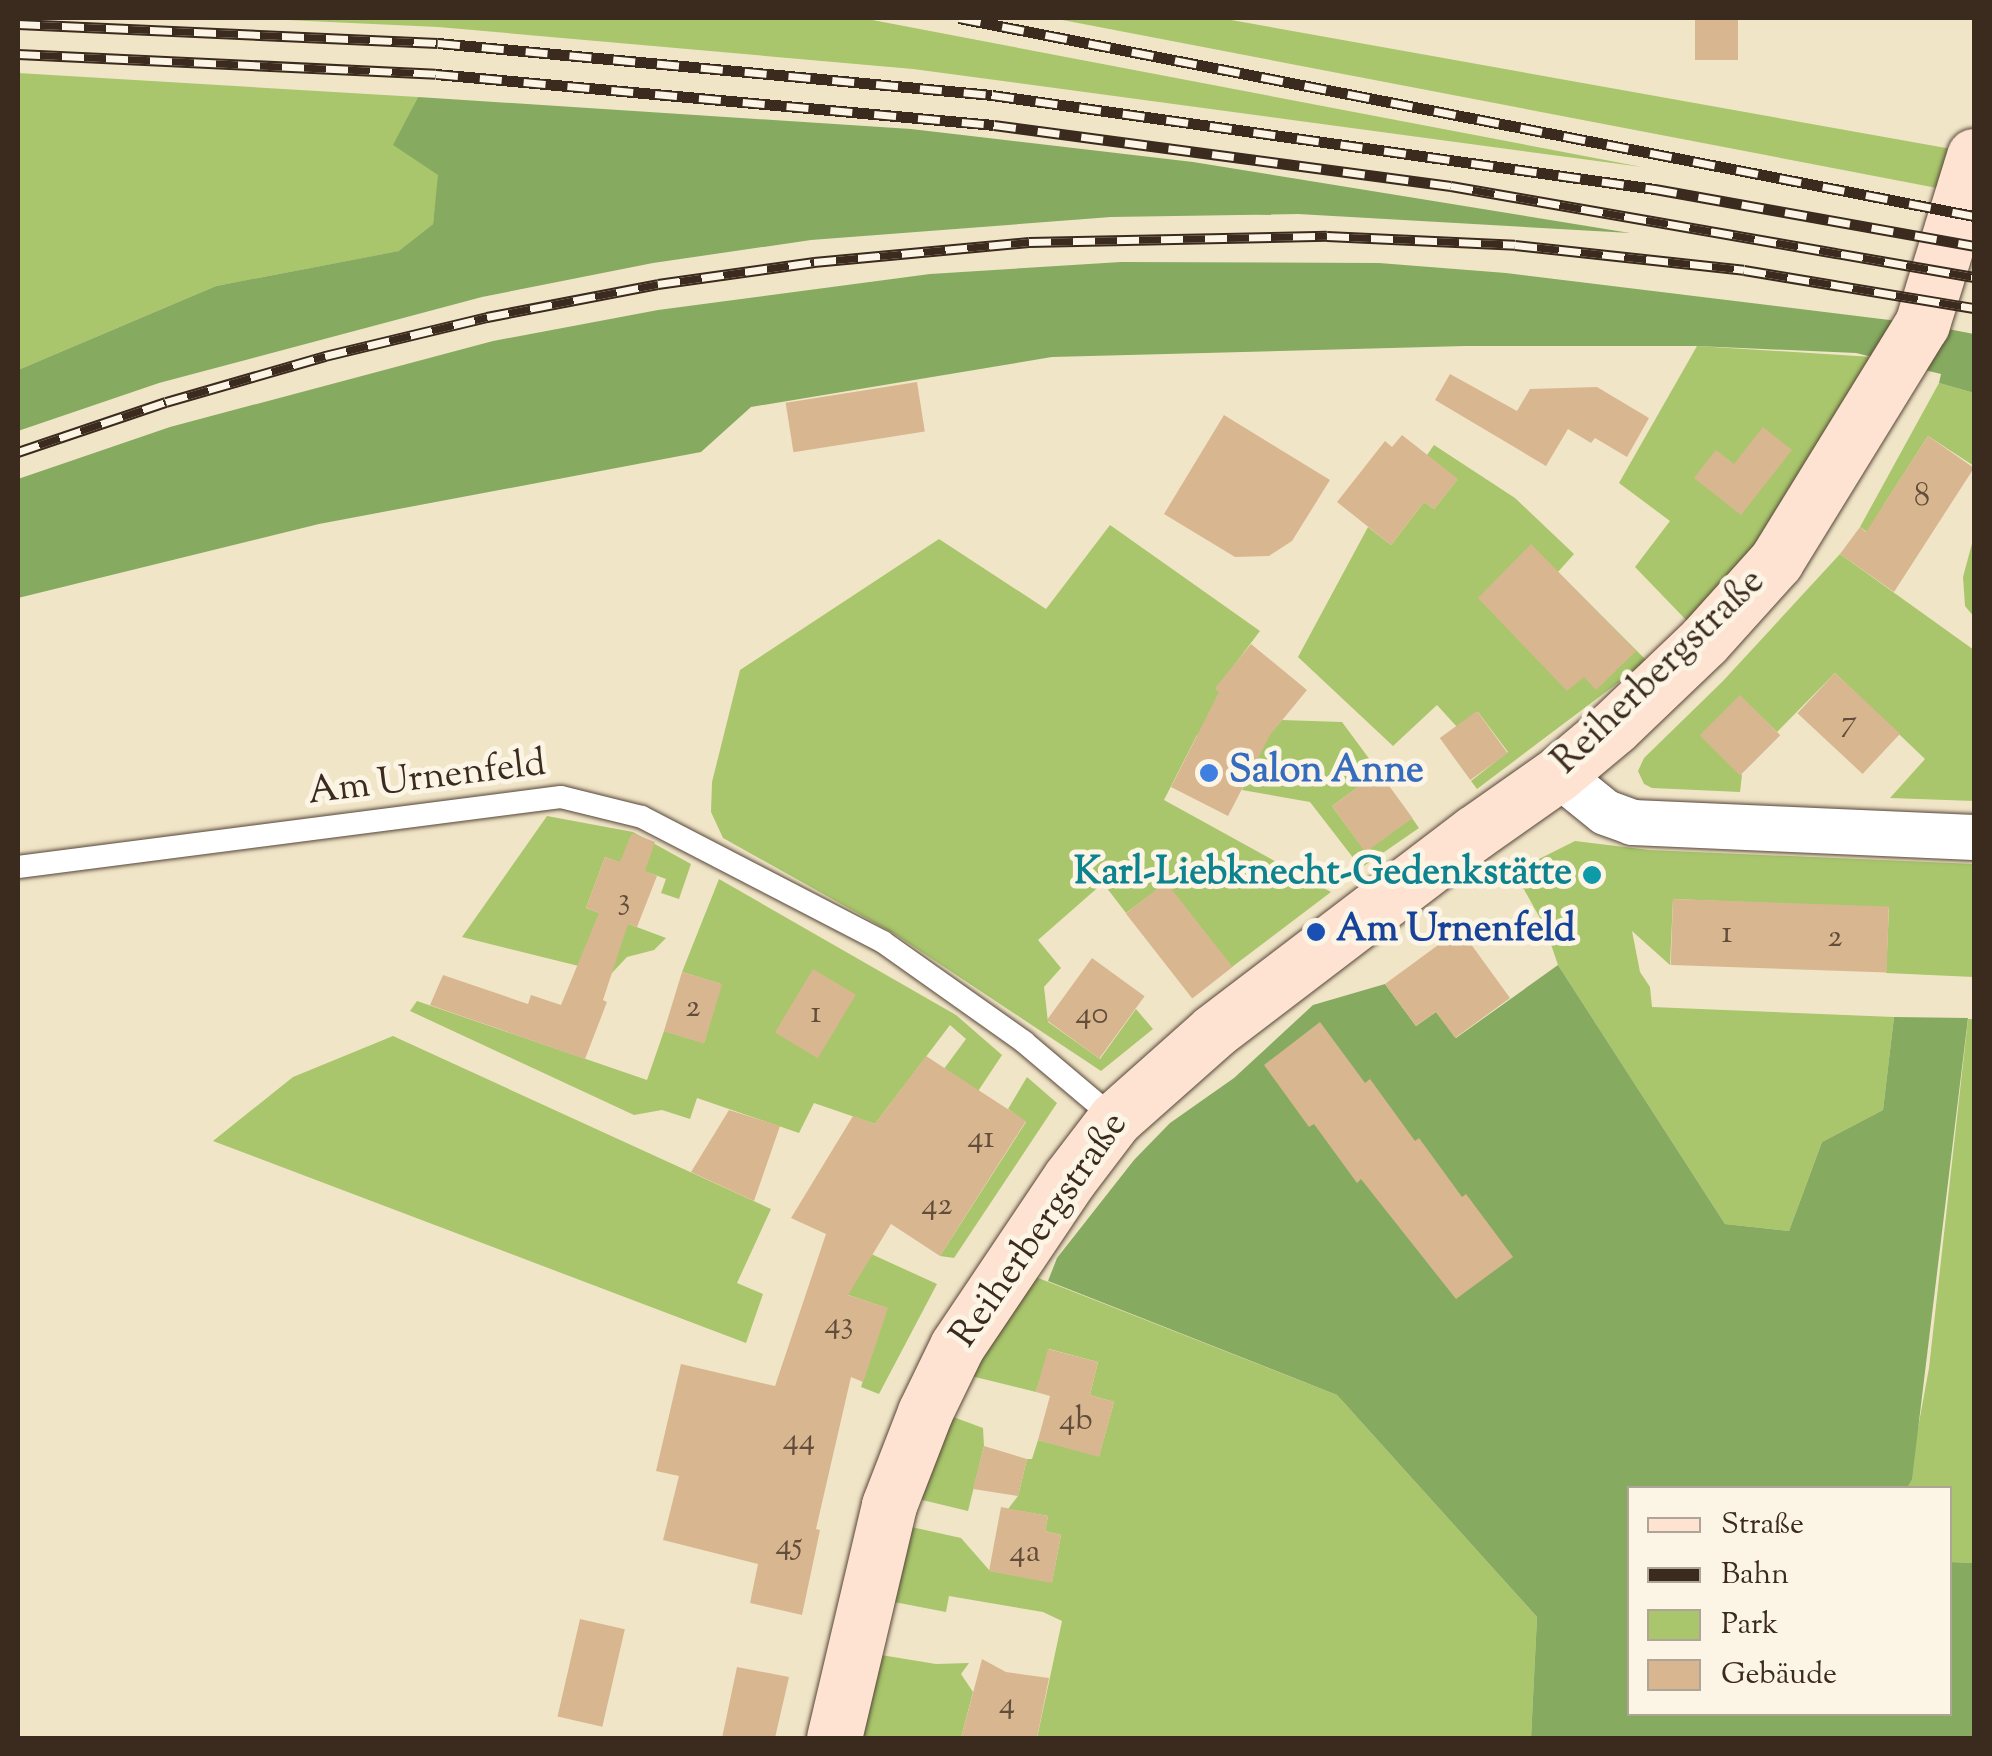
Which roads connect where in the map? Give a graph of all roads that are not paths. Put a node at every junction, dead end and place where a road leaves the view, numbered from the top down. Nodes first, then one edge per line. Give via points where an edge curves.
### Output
1 (1974, 156) edge
2 (1558, 774) junction
3 (1974, 837) edge
4 (18, 867) edge
5 (1115, 1118) junction
6 (834, 1738) edge

1 - 2 street, Reiherbergstraße via 1922,324 1776,561 1704,642
2 - 3 street via 1605,812 1632,822
2 - 5 street, Reiherbergstraße via 1324,945
4 - 5 lane, Am Urnenfeld via 561,796 642,816 882,942 1024,1042
5 - 6 street, Reiherbergstraße via 1005,1270 925,1412 889,1505

